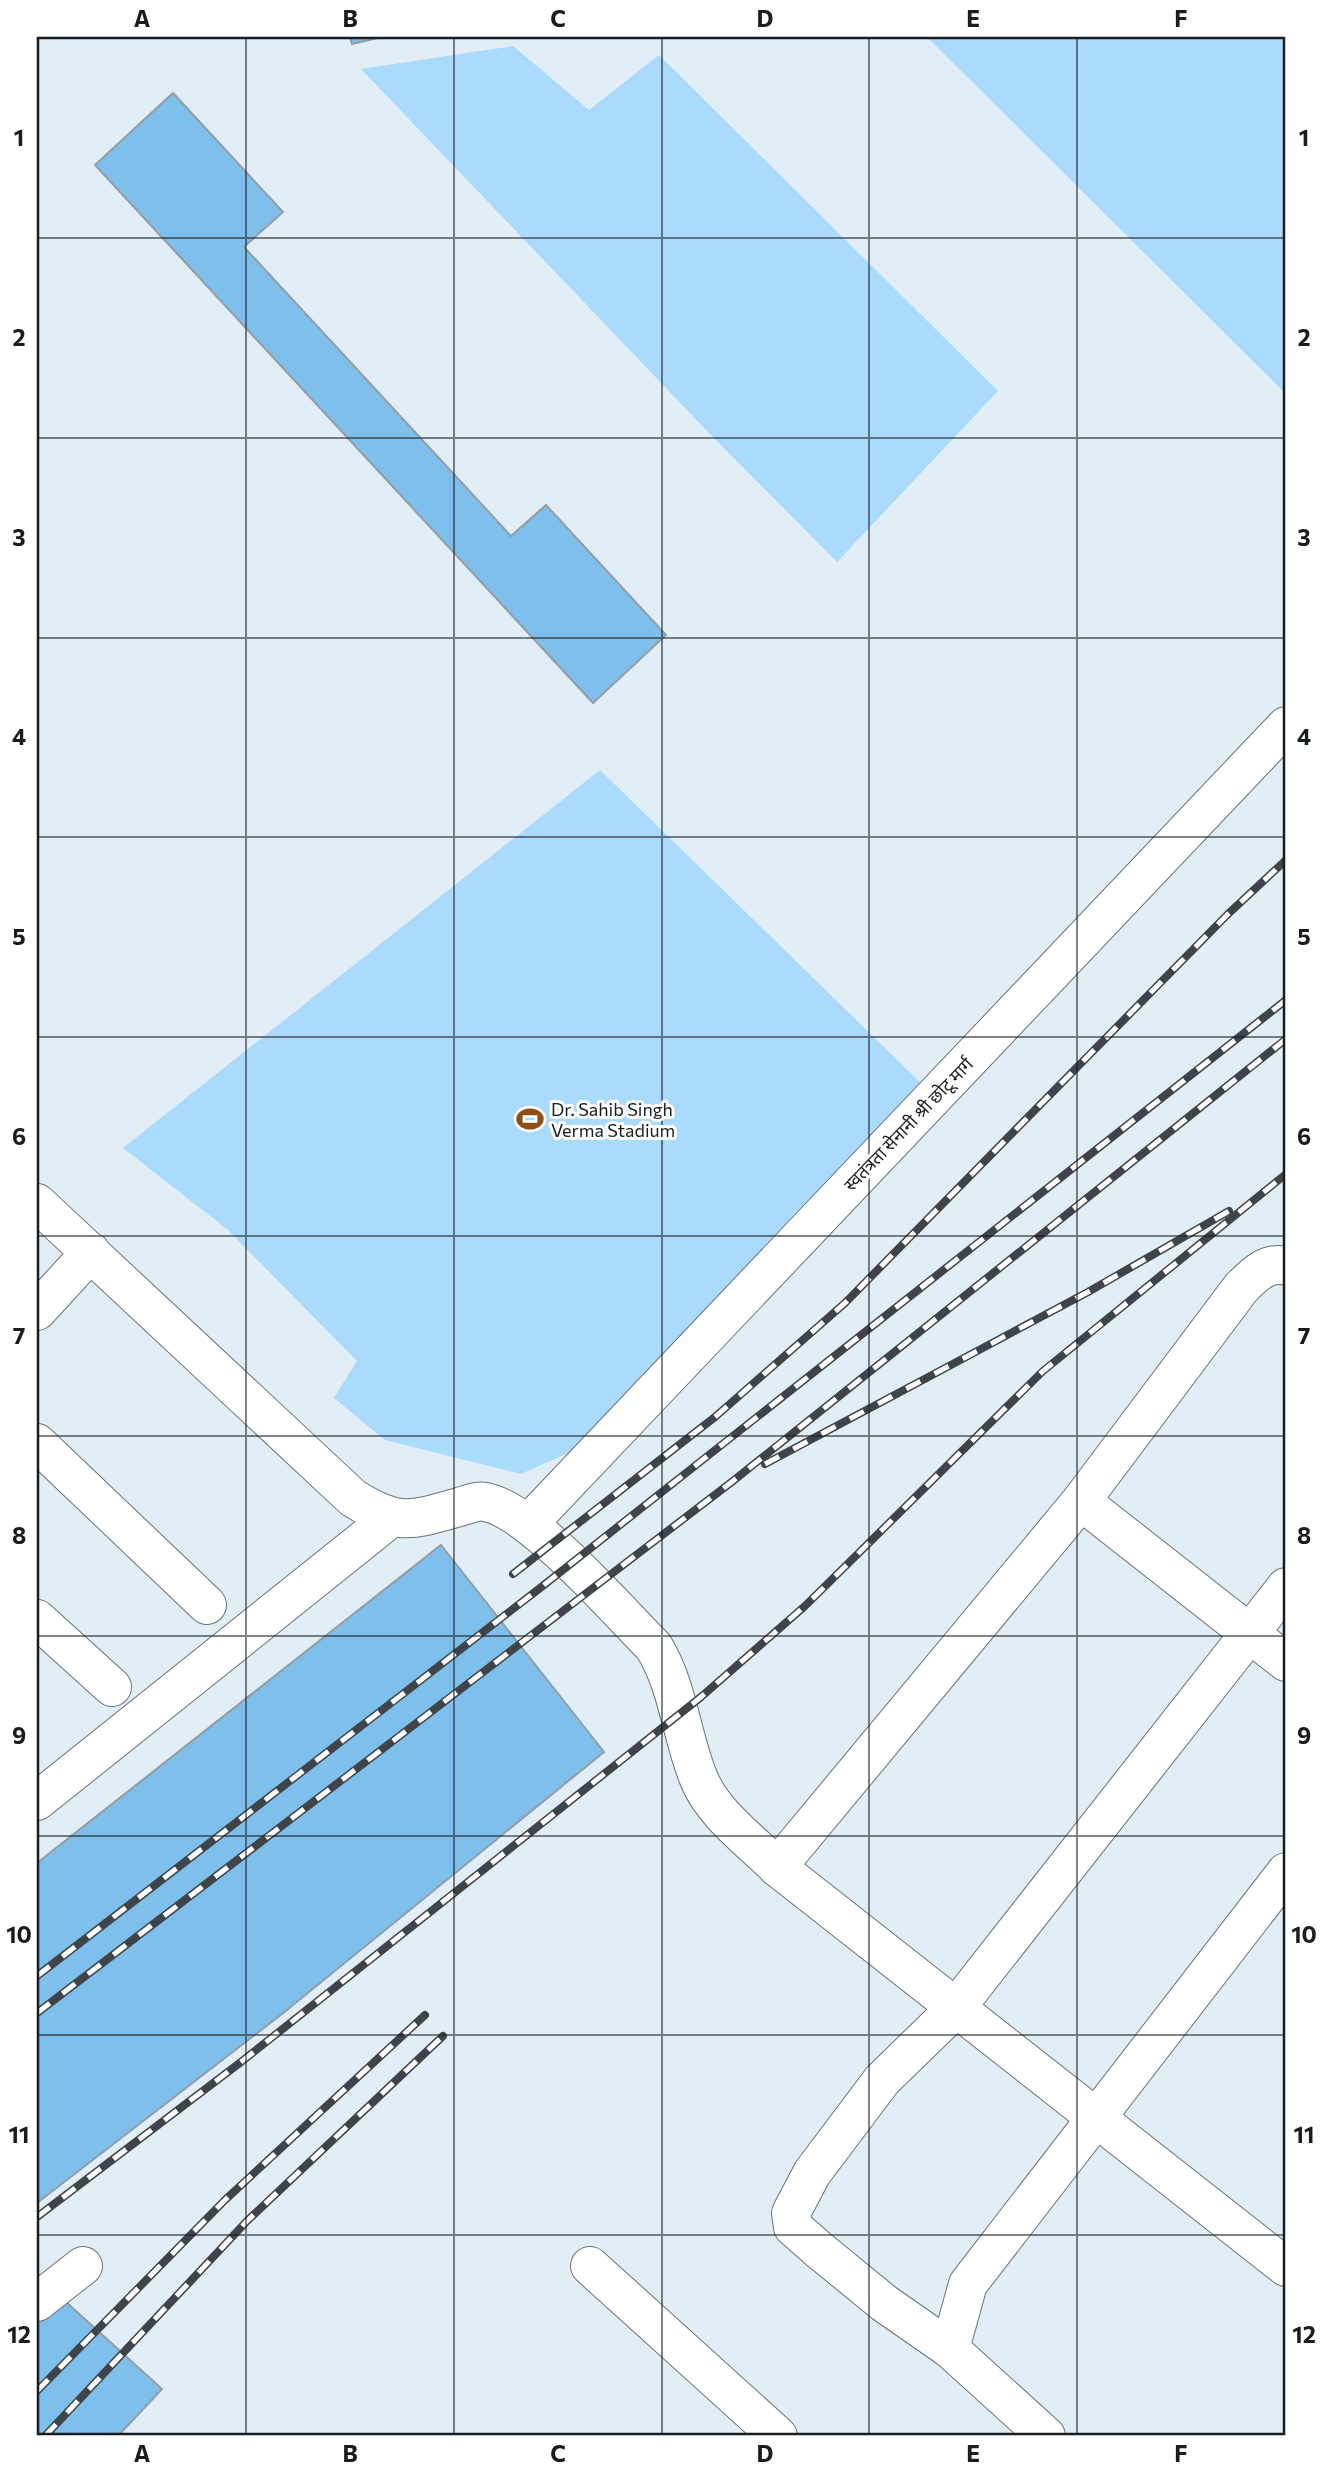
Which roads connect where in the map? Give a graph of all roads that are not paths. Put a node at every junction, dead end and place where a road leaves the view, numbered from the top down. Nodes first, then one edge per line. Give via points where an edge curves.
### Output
1 (1286, 726) edge
2 (37, 1203) edge
3 (92, 1252) junction
4 (1286, 1266) edge
5 (37, 1311) edge
6 (37, 1443) edge
7 (1081, 1502) junction
8 (392, 1517) junction
9 (529, 1523) junction
10 (1286, 1587) edge
11 (207, 1605) dead end
12 (37, 1619) edge
13 (1249, 1633) junction
14 (1286, 1662) edge
15 (112, 1688) dead end
16 (37, 1801) edge
17 (777, 1867) junction
18 (1286, 1872) edge
19 (955, 2008) junction
20 (1094, 2118) junction
21 (1283, 2259) edge
22 (83, 2266) dead end
23 (590, 2266) dead end
24 (37, 2302) edge
25 (950, 2349) junction
26 (778, 2436) edge
27 (1046, 2436) edge

1 - 9 street, स्वतंत्रता सेनानी श्री छोटू मार्ग
2 - 3 street
3 - 5 street
3 - 8 street via 353,1498
4 - 7 street via 1276,1264 1257,1272 1241,1288
6 - 11 street
7 - 13 street
7 - 17 street
8 - 9 street via 411,1520 482,1501
8 - 16 street
9 - 17 street via 654,1647 668,1670 699,1779 711,1800
10 - 13 street
12 - 15 street
13 - 14 street
13 - 19 street
17 - 19 street
18 - 20 street
19 - 20 street
19 - 25 street via 882,2080 812,2173 791,2213 793,2227 818,2249
20 - 21 street
20 - 25 street via 968,2284
22 - 24 street
23 - 26 street
25 - 27 street

